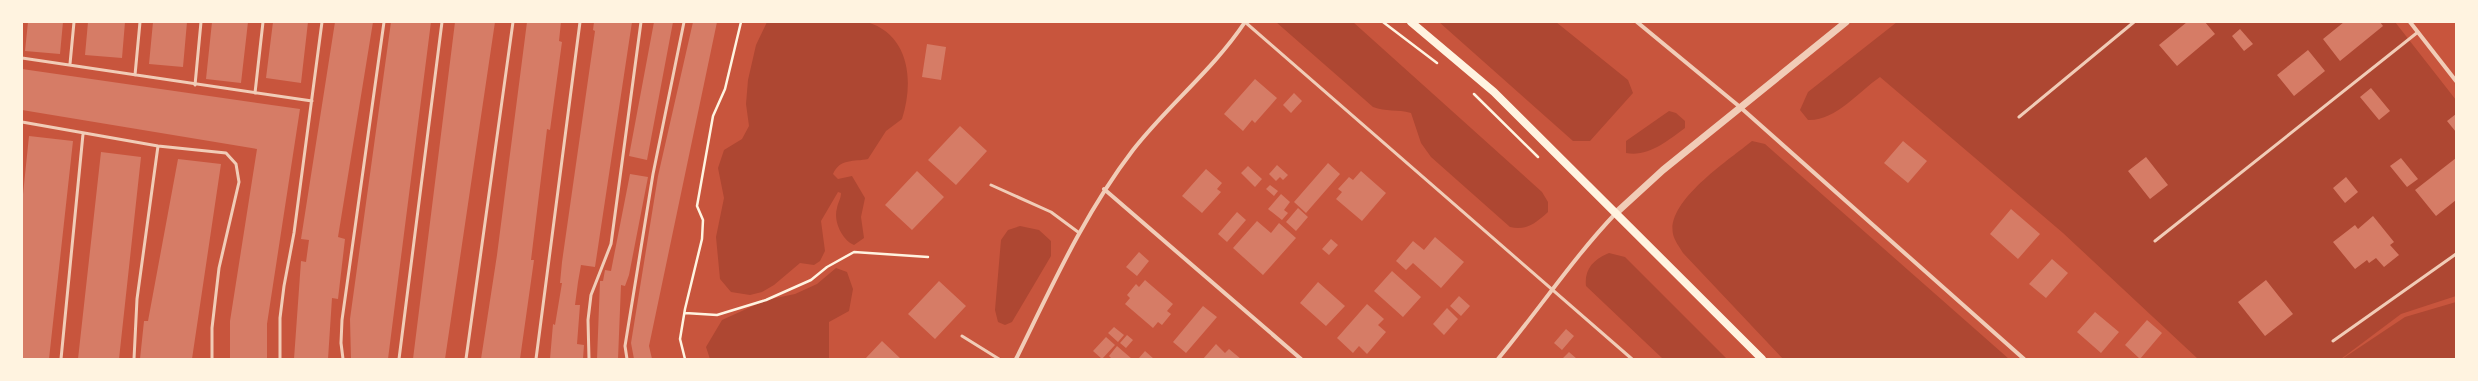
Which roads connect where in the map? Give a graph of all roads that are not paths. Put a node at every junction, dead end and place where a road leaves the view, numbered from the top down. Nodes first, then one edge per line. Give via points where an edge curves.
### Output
1 (74, 22) edge
2 (140, 22) edge
3 (201, 22) edge
4 (262, 22) edge
5 (322, 22) edge
6 (384, 22) edge
7 (442, 22) edge
8 (513, 22) edge
9 (580, 22) edge
10 (641, 22) edge
11 (684, 22) edge
12 (1245, 22) edge
13 (1411, 22) edge
14 (1637, 22) edge
15 (1846, 22) edge
16 (2134, 22) edge
17 (2410, 22) edge
18 (2418, 32) junction
19 (22, 58) edge
20 (70, 64) junction
21 (135, 74) junction
22 (2456, 81) edge
23 (195, 85) junction
24 (255, 93) junction
25 (312, 101) junction
26 (1740, 107) junction
27 (2019, 117) dead end
28 (22, 122) edge
29 (83, 134) junction
30 (158, 146) junction
31 (991, 185) dead end
32 (1104, 189) junction
33 (1616, 213) junction
34 (1078, 232) junction
35 (2155, 241) dead end
36 (2456, 254) edge
37 (1554, 290) junction
38 (962, 336) dead end
39 (2333, 341) dead end
40 (62, 359) edge
41 (134, 359) edge
42 (212, 359) edge
43 (280, 359) edge
44 (343, 359) edge
45 (400, 359) edge
46 (466, 359) edge
47 (536, 359) edge
48 (589, 359) edge
49 (627, 359) edge
50 (999, 359) edge
51 (1016, 359) edge
52 (1302, 359) edge
53 (1498, 359) edge
54 (1632, 359) edge
55 (1762, 359) edge
56 (2024, 359) edge

1 - 20 lane
2 - 21 lane
3 - 23 lane
4 - 24 lane
5 - 25 lane
6 - 44 lane via 342,320 340,343
7 - 45 lane
8 - 46 lane
9 - 47 lane
10 - 48 lane via 611,244 590,295
11 - 49 lane via 653,174 625,346
12 - 32 street via 1217,60 1153,125
12 - 37 lane
13 - 33 main road via 1494,92
14 - 26 street
15 - 26 street
16 - 27 lane
17 - 18 street
18 - 22 street
18 - 35 lane
19 - 20 lane
20 - 21 lane
21 - 23 lane
23 - 24 lane
24 - 25 lane
25 - 43 lane via 280,318
26 - 33 street via 1663,170
26 - 56 street
28 - 29 lane
29 - 30 lane
29 - 40 lane
30 - 41 lane via 137,298
30 - 42 lane via 226,153 236,164 240,182 219,268 212,328
31 - 34 lane via 1051,212
32 - 34 street
32 - 52 street
33 - 37 street via 1590,242
33 - 55 main road
34 - 51 street
36 - 39 lane
37 - 53 street
37 - 54 lane
38 - 50 lane

